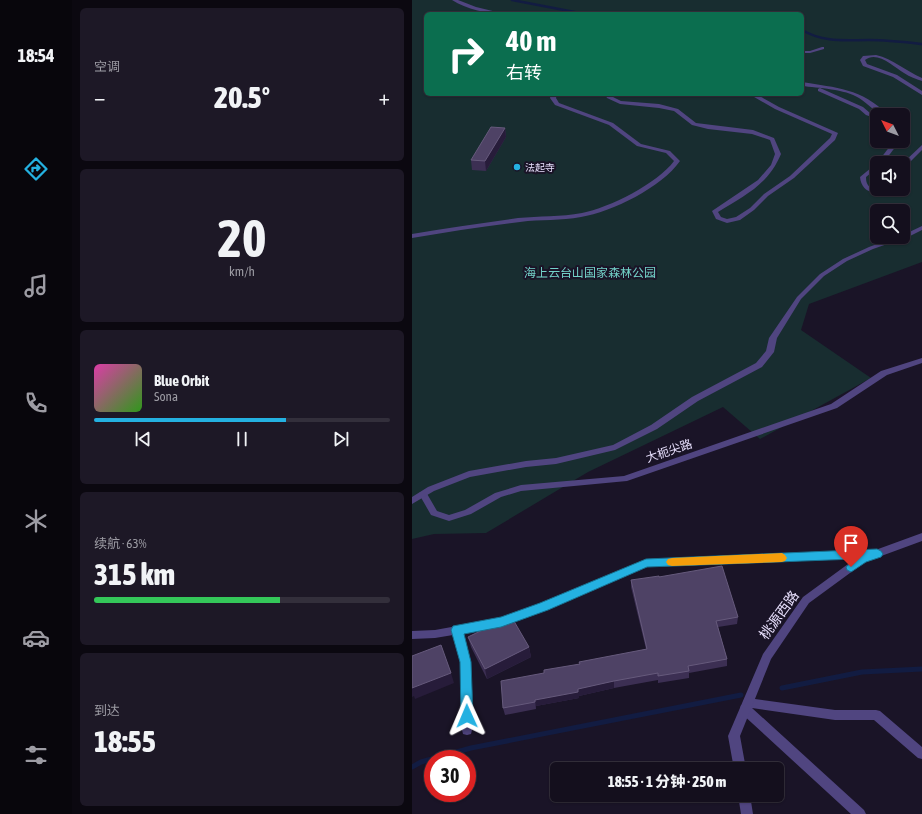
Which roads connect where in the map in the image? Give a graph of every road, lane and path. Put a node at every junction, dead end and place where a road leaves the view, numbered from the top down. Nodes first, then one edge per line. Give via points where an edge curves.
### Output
1 (454, 0) edge
2 (494, 12) edge
3 (822, 48) dead end
4 (804, 52) edge
5 (922, 80) edge
6 (805, 85) edge
7 (922, 93) edge
8 (554, 96) edge
9 (609, 96) edge
10 (756, 96) edge
11 (876, 108) edge
12 (870, 115) edge
13 (922, 147) edge
14 (892, 148) edge
15 (886, 156) edge
16 (910, 159) edge
17 (870, 171) edge
18 (870, 189) edge
19 (922, 228) edge
20 (412, 236) edge
21 (922, 360) edge
22 (423, 494) junction
23 (412, 501) edge
24 (922, 537) edge
25 (877, 554) junction
26 (457, 630) junction
27 (412, 635) edge
28 (747, 706) junction
29 (467, 730) dead end
30 (922, 754) edge
31 (739, 762) edge
32 (745, 802) edge
33 (747, 814) edge
34 (860, 814) edge

1 - 2 street
3 - 4 street
5 - 7 street via 906,73 886,59 876,56 862,60 865,65 895,76
6 - 11 street via 845,91 860,96
6 - 12 street via 861,108
8 - 20 street via 557,104 611,124 639,145 668,152 677,161 674,168 663,177 609,207 585,215 535,218
9 - 10 street via 620,102 676,110 694,124 754,132 772,139 778,154 768,175 754,187 715,211 718,218 727,221 738,219 766,194 792,177 833,139 835,133
13 - 16 street
14 - 15 street
17 - 18 street via 863,177 863,184
19 - 22 street via 908,236 845,260 822,275 799,298 773,338 770,352 759,365 694,399 654,427 614,446 556,461 469,474
21 - 22 street, 大枙尖路 via 884,373 834,406 624,479 521,488 498,495 468,512 449,518 434,513
22 - 23 street
24 - 25 street, 桃源西路
25 - 26 street via 646,563 544,607 501,622
25 - 28 street, 桃源西路 via 862,559 806,600 767,657
26 - 27 street
26 - 29 street via 465,662
28 - 30 street via 835,715 876,715
28 - 31 street, 桃源西路 via 734,736
28 - 34 street
32 - 33 street

